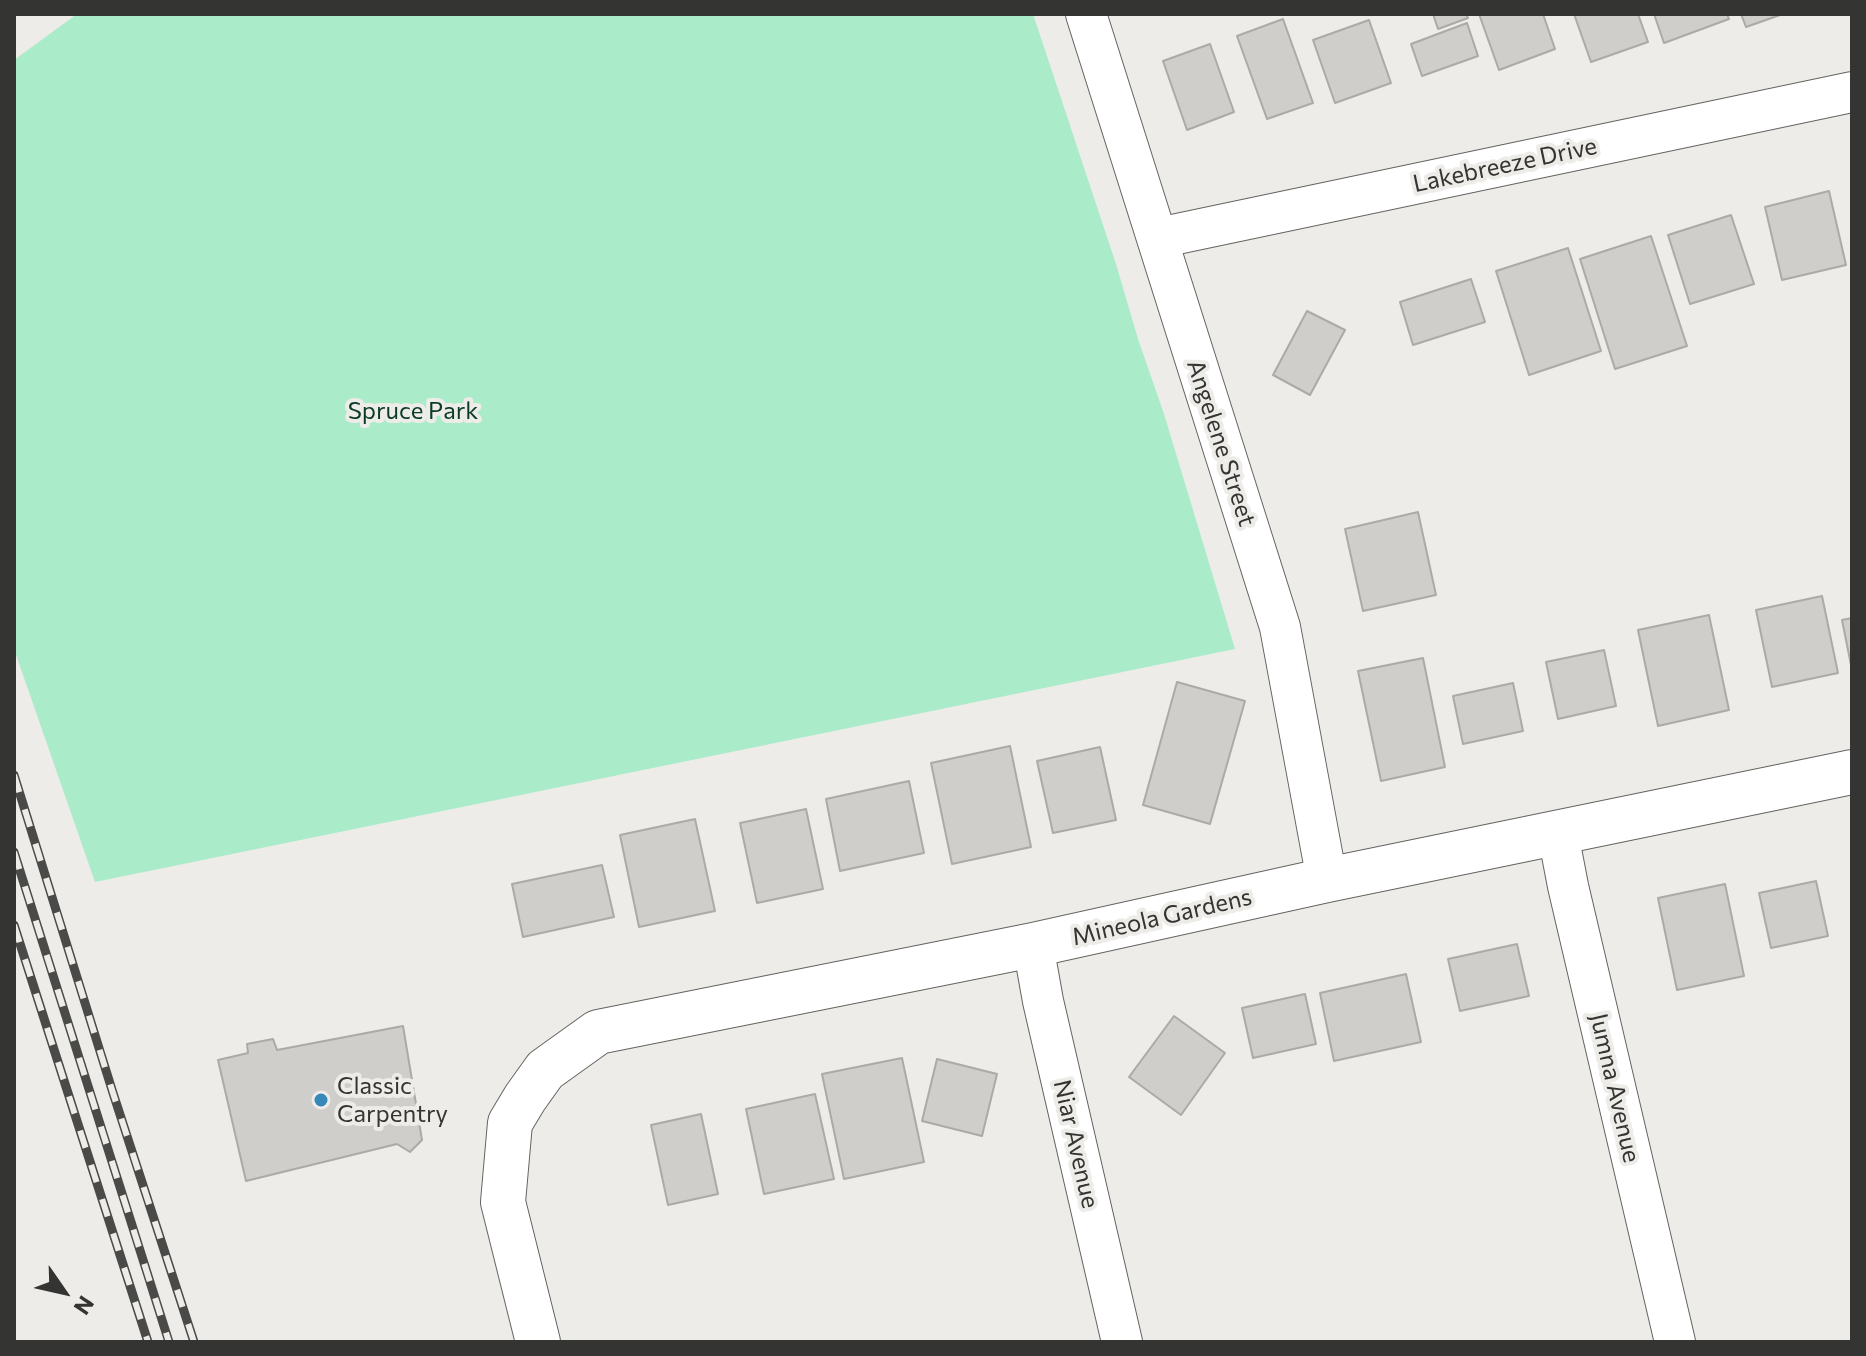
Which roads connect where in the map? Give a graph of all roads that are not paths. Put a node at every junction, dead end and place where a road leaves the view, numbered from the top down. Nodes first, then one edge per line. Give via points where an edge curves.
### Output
1 (1086, 14) edge
2 (1852, 92) edge
3 (1158, 238) junction
4 (1852, 772) edge
5 (1558, 834) junction
6 (1327, 880) junction
7 (1033, 945) junction
8 (538, 1342) edge
9 (1122, 1342) edge
10 (1675, 1342) edge

1 - 3 street, Angelene Street
2 - 3 street, Lakebreeze Drive
3 - 6 street, Angelene Street via 1280,627
4 - 5 street, Mineola Gardens
5 - 6 street, Mineola Gardens
5 - 10 street, Jumna Avenue
6 - 7 street, Mineola Gardens
7 - 8 street, Mineola Gardens via 598,1032 545,1070 510,1123 503,1202
7 - 9 street, Niar Avenue

